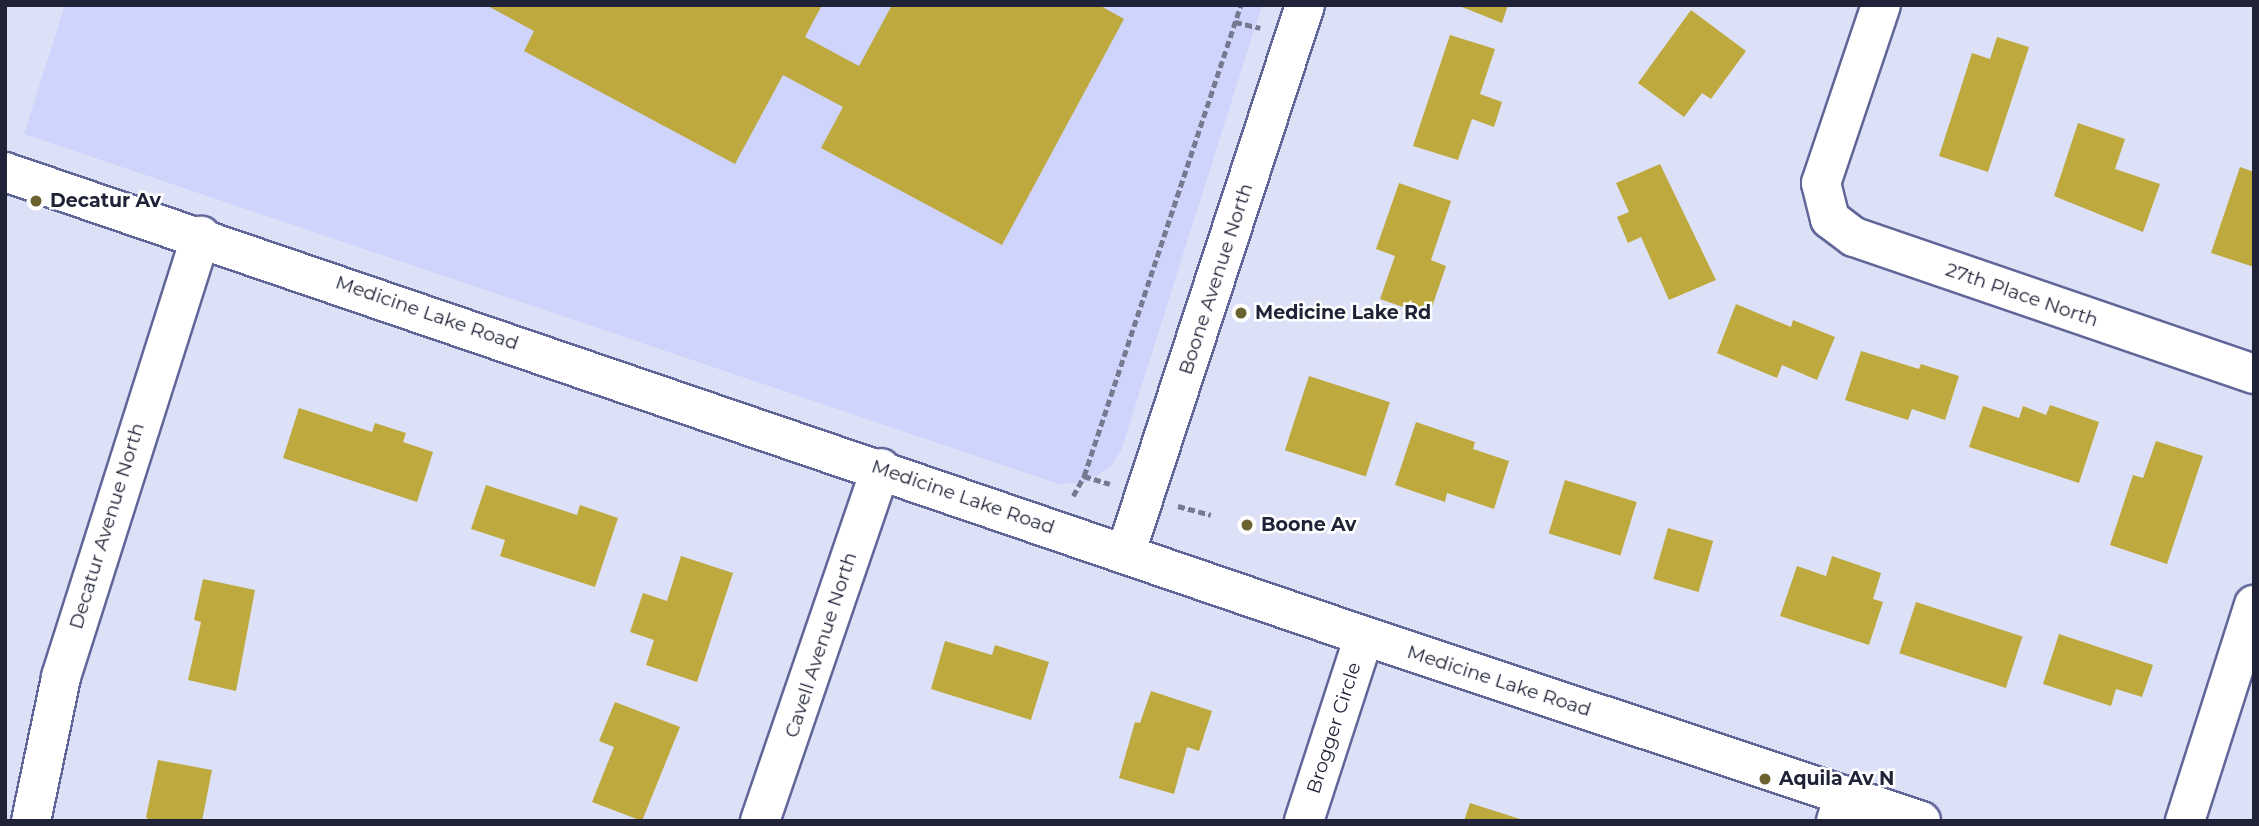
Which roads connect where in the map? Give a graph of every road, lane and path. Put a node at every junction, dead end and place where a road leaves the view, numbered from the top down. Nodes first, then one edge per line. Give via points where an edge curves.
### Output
1 (1241, 5) edge
2 (1305, 5) edge
3 (1881, 5) edge
4 (5, 172) edge
5 (201, 236) junction
6 (2254, 374) edge
7 (881, 468) junction
8 (1084, 475) dead end
9 (1126, 552) junction
10 (2254, 605) edge
11 (1364, 636) junction
12 (1840, 808) edge
13 (31, 821) edge
14 (760, 821) edge
15 (1304, 821) edge
16 (1921, 821) edge
17 (2185, 821) edge

1 - 8 path
2 - 9 street, Boone Avenue North
3 - 6 street, 27th Place North via 1821,183 1830,219 1854,237
4 - 5 street, Medicine Lake Road
5 - 7 street, Medicine Lake Road
5 - 13 street, Decatur Avenue North via 61,677
7 - 9 street, Medicine Lake Road
7 - 14 street, Cavell Avenue North
9 - 11 street, Medicine Lake Road
10 - 17 street
11 - 12 street, Medicine Lake Road
11 - 15 street, Brogger Circle
12 - 16 street, Medicine Lake Road

